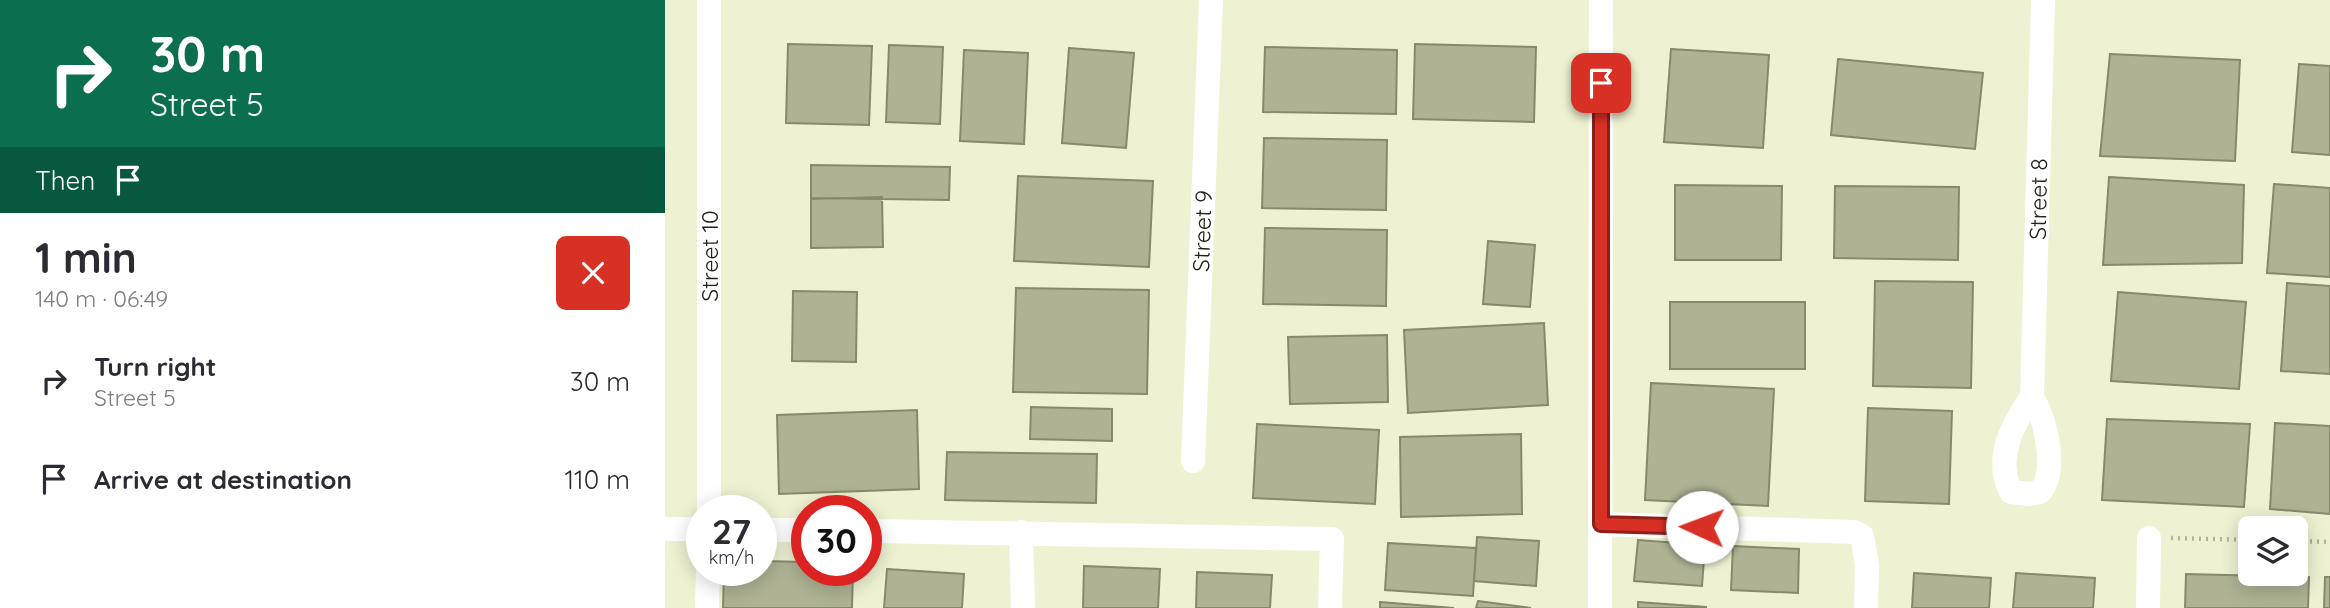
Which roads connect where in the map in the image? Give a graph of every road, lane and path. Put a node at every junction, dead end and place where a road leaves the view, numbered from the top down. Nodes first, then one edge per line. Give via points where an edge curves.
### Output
1 (709, 0) edge
2 (1210, 0) edge
3 (1601, 0) edge
4 (2043, 0) edge
5 (2032, 397) dead end
6 (1193, 461) dead end
7 (709, 495) edge
8 (1601, 524) junction
9 (665, 528) edge
10 (686, 529) edge
11 (882, 531) edge
12 (1021, 532) junction
13 (2149, 538) joint
14 (2238, 540) edge
15 (2308, 541) edge
16 (2330, 542) edge
17 (708, 586) edge
18 (707, 608) edge
19 (1023, 608) edge
20 (1330, 608) edge
21 (1600, 608) edge
22 (1866, 608) edge
23 (2148, 608) edge

1 - 7 street, Street 10
2 - 6 street, Street 9
3 - 8 street
4 - 5 street, Street 8
8 - 21 street
8 - 22 street via 1854,531 1862,536 1867,565
9 - 10 street
11 - 12 street
12 - 19 street
12 - 20 street via 1332,539
13 - 14 path
13 - 23 street
15 - 16 path
17 - 18 street

